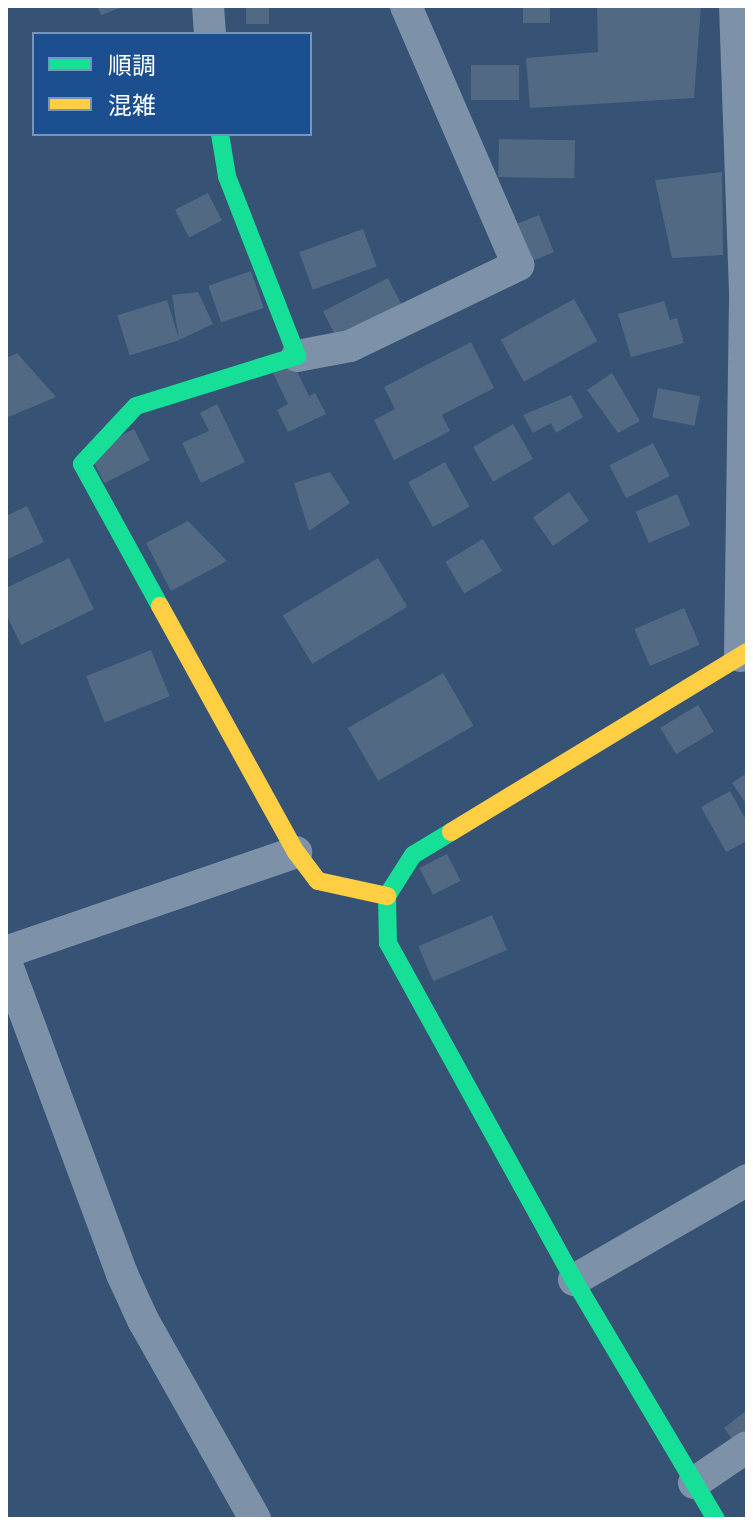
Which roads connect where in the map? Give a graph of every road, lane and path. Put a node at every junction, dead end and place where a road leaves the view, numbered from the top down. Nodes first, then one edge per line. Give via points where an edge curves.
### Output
1 (208, 6) edge
2 (406, 6) edge
3 (735, 6) edge
4 (210, 32) edge
5 (220, 136) edge
6 (297, 356) junction
7 (744, 654) edge
8 (296, 852) junction
9 (387, 896) junction
10 (6, 952) edge
11 (6, 962) edge
12 (747, 1180) edge
13 (574, 1280) junction
14 (747, 1447) edge
15 (694, 1483) junction
16 (255, 1519) edge
17 (716, 1519) edge

1 - 4 street
2 - 6 street via 518,265 350,346
3 - 7 street via 745,268
5 - 6 street via 227,176
6 - 8 street via 136,406 82,464
7 - 9 street via 413,855
8 - 9 street via 318,881
8 - 10 street
9 - 13 street via 388,943
11 - 16 street via 122,1274
12 - 13 street
13 - 15 street
14 - 15 street
15 - 17 street

